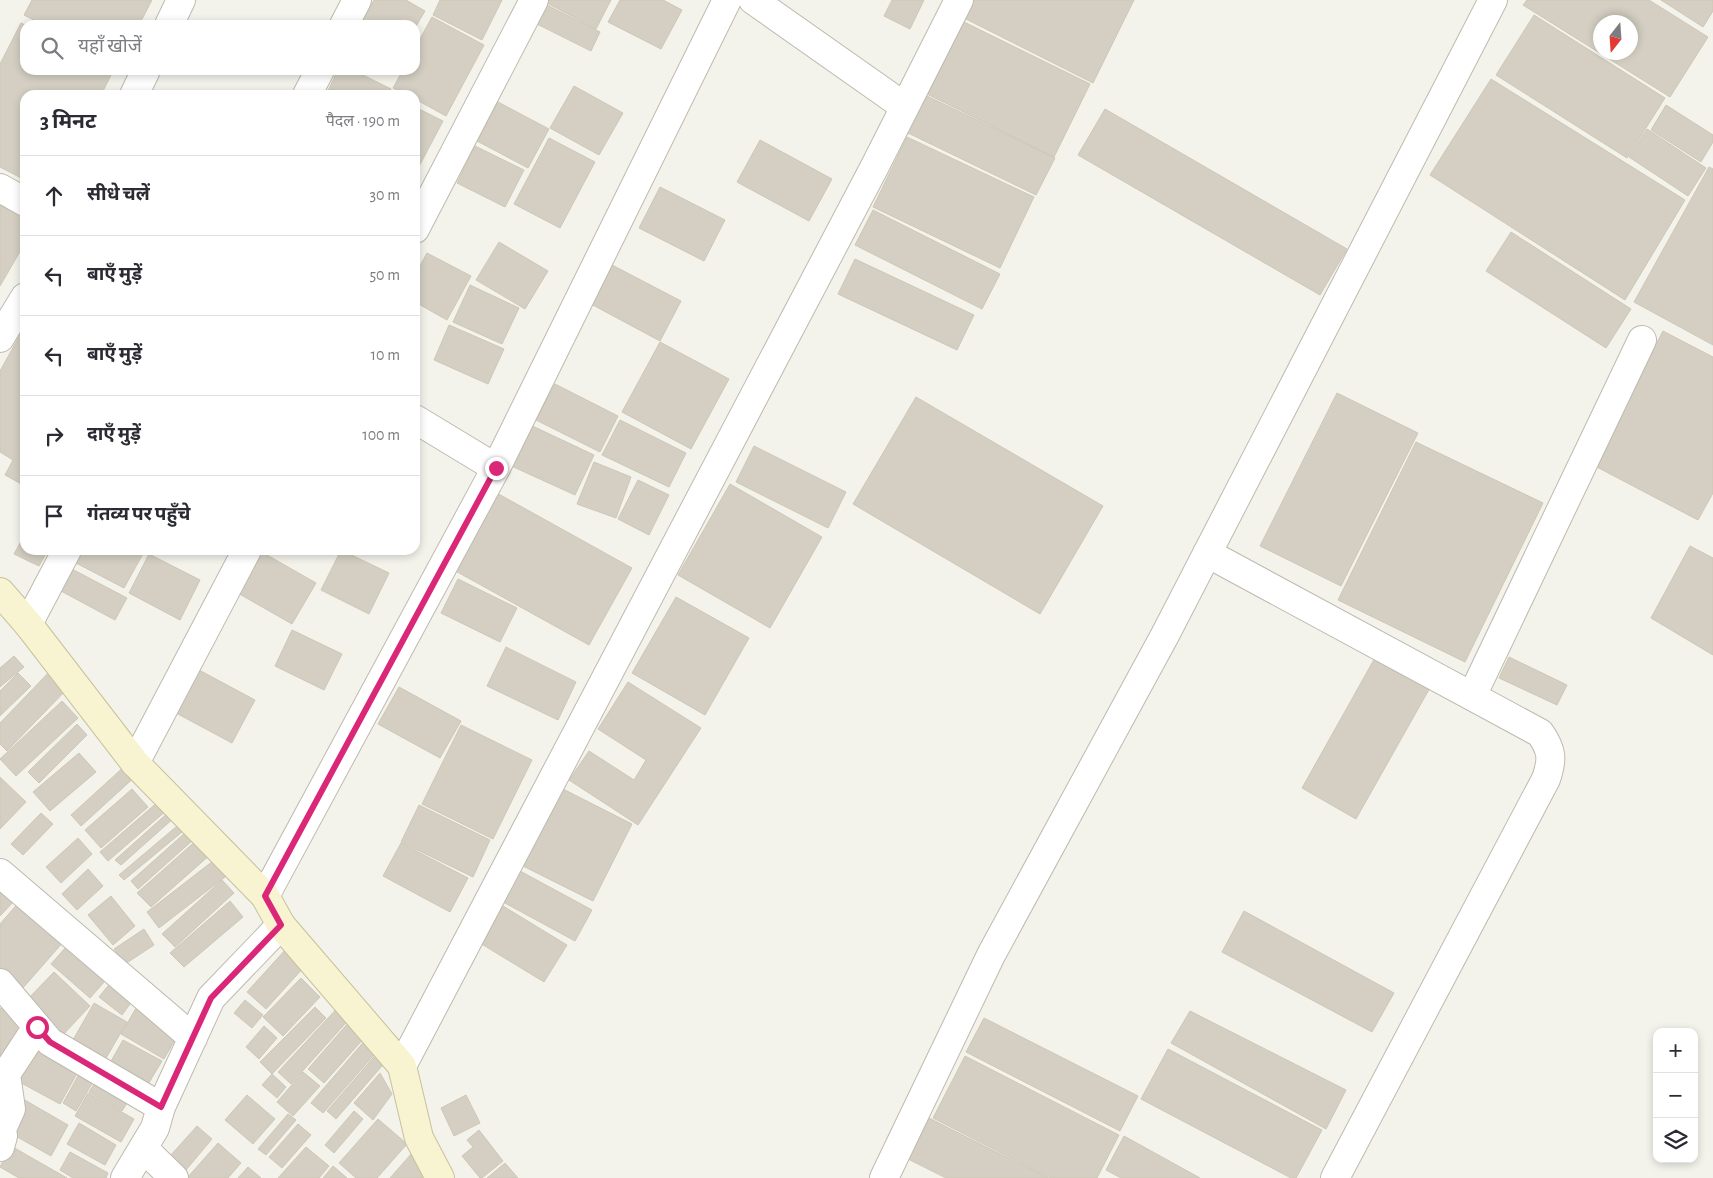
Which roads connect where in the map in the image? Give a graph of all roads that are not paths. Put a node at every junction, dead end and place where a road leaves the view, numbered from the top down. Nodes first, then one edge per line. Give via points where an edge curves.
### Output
1 (181, 0) edge
2 (357, 0) edge
3 (534, 0) edge
4 (727, 0) edge
5 (753, 0) edge
6 (958, 0) edge
7 (1492, 0) edge
8 (171, 20) edge
9 (347, 20) edge
10 (144, 75) edge
11 (317, 75) edge
12 (136, 90) edge
13 (309, 90) edge
14 (905, 107) junction
15 (0, 188) edge
16 (20, 199) edge
17 (420, 219) edge
18 (20, 305) edge
19 (0, 338) edge
20 (1642, 340) dead end
21 (420, 422) edge
22 (496, 468) junction
23 (1207, 553) junction
24 (64, 555) edge
25 (244, 555) edge
26 (0, 592) edge
27 (28, 624) junction
28 (1472, 696) junction
29 (135, 762) junction
30 (0, 873) edge
31 (265, 896) junction
32 (281, 925) junction
33 (0, 983) edge
34 (37, 1027) junction
35 (193, 1038) junction
36 (402, 1066) junction
37 (161, 1107) junction
38 (0, 1147) edge
39 (143, 1148) junction
40 (126, 1178) edge
41 (174, 1178) edge
42 (440, 1178) edge
43 (884, 1178) edge
44 (1335, 1178) edge

1 - 8 street
2 - 9 street
3 - 17 street
4 - 22 street
5 - 14 street
6 - 14 street
7 - 23 street
10 - 12 street
11 - 13 street
14 - 36 street
15 - 16 street
18 - 19 street
20 - 28 street
21 - 22 street
22 - 31 street
23 - 28 street
23 - 43 street via 991,955
24 - 27 street
25 - 29 street
26 - 27 street
27 - 29 street
28 - 44 street via 1540,733 1551,754 1551,766
29 - 31 street
30 - 35 street
31 - 32 street
32 - 35 street via 211,998
32 - 36 street
33 - 34 street
34 - 37 street via 50,1042
34 - 38 street via 6,1074 11,1109 2,1129
35 - 37 street
36 - 42 street via 420,1138
37 - 39 street via 155,1128
39 - 40 street
39 - 41 street

